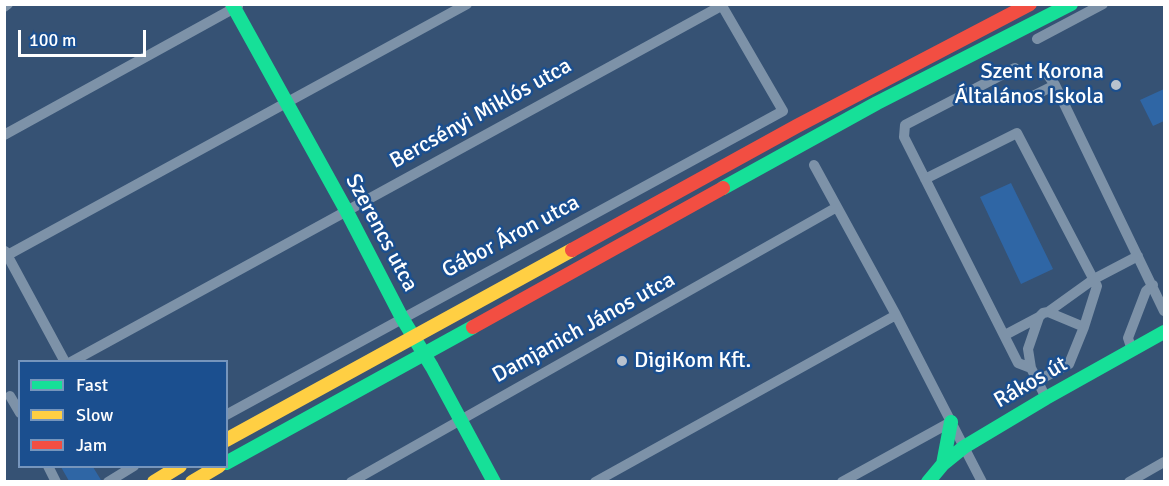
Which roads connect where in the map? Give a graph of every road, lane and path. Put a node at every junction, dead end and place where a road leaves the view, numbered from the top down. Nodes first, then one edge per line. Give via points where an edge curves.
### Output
1 (8, 4) edge
2 (467, 4) edge
3 (1030, 4) edge
4 (1071, 4) edge
5 (1103, 4) edge
6 (721, 5) edge
7 (235, 6) edge
8 (4, 7) edge
9 (1037, 39) dead end
10 (1015, 68) dead end
11 (1049, 72) dead end
12 (1055, 85) junction
13 (1027, 99) dead end
14 (286, 102) junction
15 (4, 135) edge
16 (814, 165) dead end
17 (925, 179) junction
18 (837, 207) junction
19 (346, 210) junction
20 (5, 255) edge
21 (1138, 256) junction
22 (1094, 279) junction
23 (1153, 285) junction
24 (1164, 311) edge
25 (896, 315) junction
26 (1043, 315) junction
27 (402, 318) junction
28 (1084, 327) junction
29 (1164, 332) edge
30 (1005, 335) junction
31 (413, 338) junction
32 (1132, 350) junction
33 (423, 354) junction
34 (64, 360) edge
35 (75, 360) edge
36 (1031, 368) junction
37 (1037, 381) junction
38 (1046, 398) junction
39 (228, 414) edge
40 (461, 420) junction
41 (951, 422) junction
42 (228, 439) edge
43 (964, 447) junction
44 (228, 462) edge
45 (1164, 462) edge
46 (943, 464) junction
47 (49, 468) edge
48 (127, 468) edge
49 (177, 468) edge
50 (216, 468) edge
51 (56, 482) edge
52 (108, 482) edge
53 (154, 482) edge
54 (192, 482) edge
55 (351, 482) edge
56 (494, 482) edge
57 (595, 482) edge
58 (842, 482) edge
59 (928, 482) edge
60 (982, 482) edge
61 (1129, 482) edge

1 - 8 street
2 - 14 street
3 - 31 main road via 797,126
4 - 33 main road via 877,103
5 - 9 street
6 - 19 street, Bercsényi Miklós utca
6 - 27 street, Gábor Áron utca via 783,111
7 - 14 main road, Szerencs utca
7 - 15 street
10 - 17 street via 905,125 904,137
11 - 12 street
12 - 13 street
12 - 21 street
14 - 19 main road, Szerencs utca
14 - 20 street
16 - 18 street
17 - 22 street via 1017,133
17 - 30 street
18 - 25 street
18 - 40 street, Damjanich János utca
19 - 27 main road, Szerencs utca
19 - 35 street, Bercsényi Miklós utca
20 - 34 street
21 - 22 street
21 - 23 street
22 - 26 street
22 - 28 street via 1097,286
23 - 24 street
23 - 32 street via 1146,291 1128,338
25 - 41 street
25 - 57 street
26 - 28 street
26 - 30 street
26 - 36 street via 1028,349
27 - 31 main road, Szerencs utca
27 - 39 street, Gábor Áron utca
28 - 37 street via 1069,364
29 - 32 main road, Rákos út
30 - 36 street via 1018,363
31 - 33 main road, Szerencs utca
31 - 42 main road
32 - 38 main road, Rákos út
33 - 40 main road, Szerencs utca
33 - 44 main road
36 - 37 street
37 - 38 street
38 - 43 main road, Rákos út
40 - 55 street, Damjanich János utca
40 - 56 main road, Szerencs utca
41 - 43 street
41 - 46 main road
41 - 58 street
43 - 46 main road, Rákos út
43 - 60 street
45 - 61 street
46 - 59 main road, Rákos út
47 - 51 street
48 - 52 street
49 - 53 main road
50 - 54 main road

